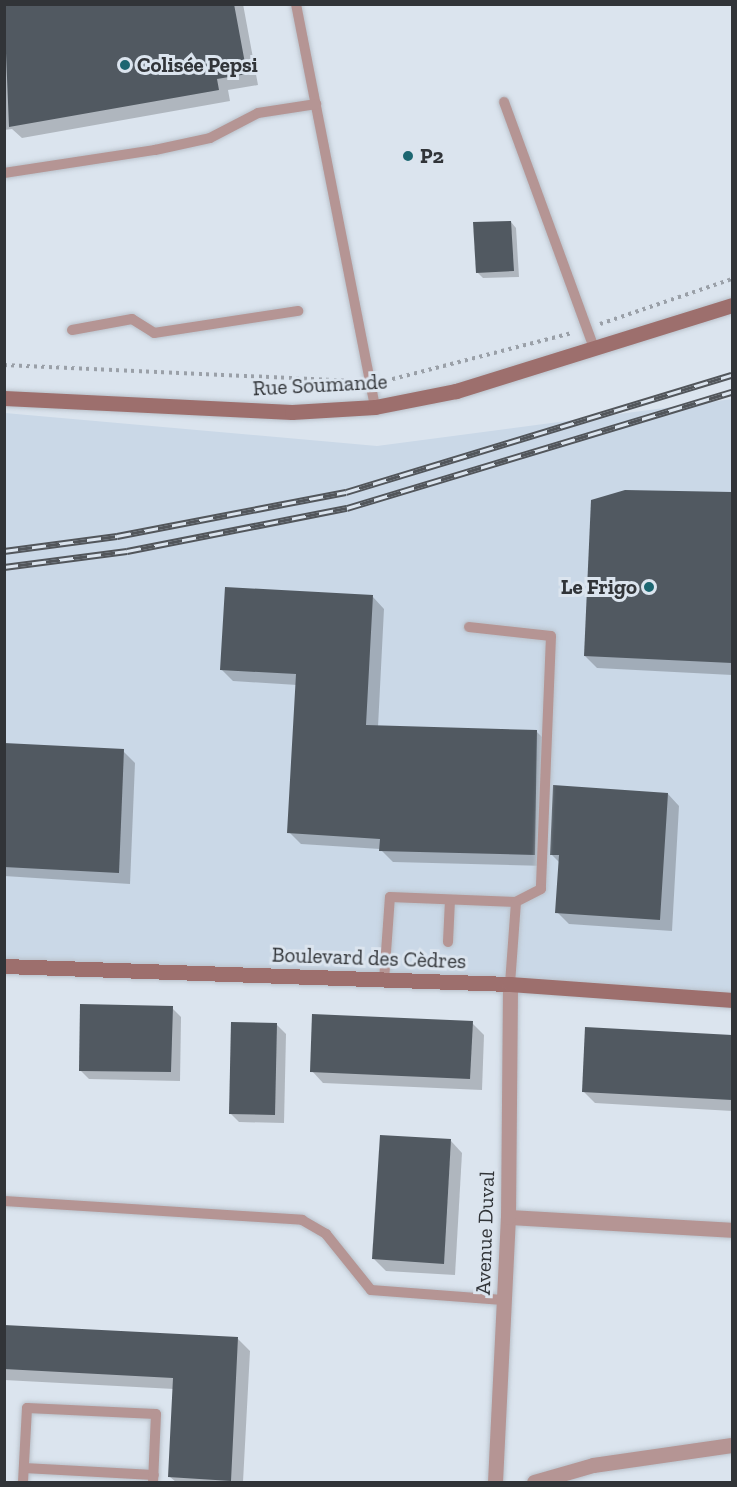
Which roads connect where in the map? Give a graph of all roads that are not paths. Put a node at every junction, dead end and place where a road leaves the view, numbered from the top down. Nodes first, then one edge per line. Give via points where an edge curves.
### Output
1 (296, 4) edge
2 (504, 102) dead end
3 (316, 104) junction
4 (4, 173) edge
5 (732, 304) edge
6 (298, 311) dead end
7 (72, 330) dead end
8 (594, 348) junction
9 (4, 398) edge
10 (375, 406) junction
11 (469, 627) dead end
12 (450, 900) junction
13 (516, 902) junction
14 (448, 942) dead end
15 (4, 966) edge
16 (384, 980) junction
17 (510, 984) junction
18 (732, 1000) edge
19 (4, 1201) edge
20 (508, 1218) junction
21 (732, 1230) edge
22 (503, 1300) junction
23 (732, 1445) edge
24 (24, 1468) junction
25 (153, 1479) edge
26 (23, 1482) edge
27 (495, 1482) edge
28 (534, 1482) edge

1 - 3 lane
2 - 8 lane
3 - 4 lane via 258,114 210,138
3 - 10 lane
5 - 8 street, Rue Soumande
6 - 7 lane via 154,333 132,319
8 - 10 street, Rue Soumande via 456,391
9 - 10 street, Rue Soumande via 292,412
11 - 13 lane via 551,636 541,889
12 - 13 lane
12 - 14 lane
12 - 16 lane via 390,897
13 - 17 lane
15 - 16 street, Boulevard des Cèdres
16 - 17 street, Boulevard des Cèdres
17 - 18 street, Boulevard des Cèdres
17 - 20 street, Avenue Duval
19 - 22 lane via 302,1220 326,1234 371,1290
20 - 21 street
20 - 22 street, Avenue Duval
22 - 27 street, Avenue Duval
23 - 28 street via 593,1465
24 - 25 lane
24 - 25 lane via 27,1408 156,1414
24 - 26 lane

